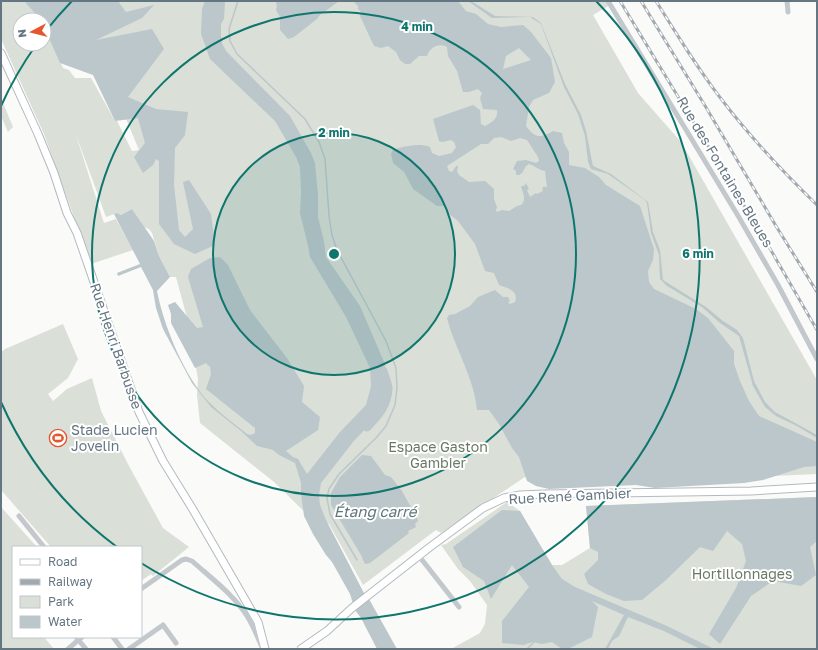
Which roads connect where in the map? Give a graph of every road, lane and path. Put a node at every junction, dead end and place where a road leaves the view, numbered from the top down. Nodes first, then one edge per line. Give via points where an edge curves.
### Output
1 (608, 1) edge
2 (787, 1) edge
3 (788, 12) dead end
4 (1, 53) edge
5 (817, 359) edge
6 (817, 487) edge
7 (19, 516) dead end
8 (43, 546) edge
9 (419, 556) junction
10 (142, 588) edge
11 (459, 607) dead end
12 (79, 638) edge
13 (114, 638) edge
14 (176, 643) dead end
15 (68, 649) edge
16 (86, 649) edge
17 (122, 649) edge
18 (129, 649) edge
19 (264, 649) edge
20 (301, 649) edge

1 - 5 street, Rue des Fontaines Bleues via 737,214
2 - 3 street
4 - 19 street, Rue Henri Barbusse via 54,173 139,412 163,461 258,622
6 - 9 street, Rue René Gambier via 750,491 520,495 504,498 483,508
7 - 8 street
9 - 11 street
9 - 20 street, Rue René Gambier
10 - 19 street via 182,560 192,561 240,606
12 - 15 street
12 - 16 street
13 - 17 street
14 - 18 street via 163,625

